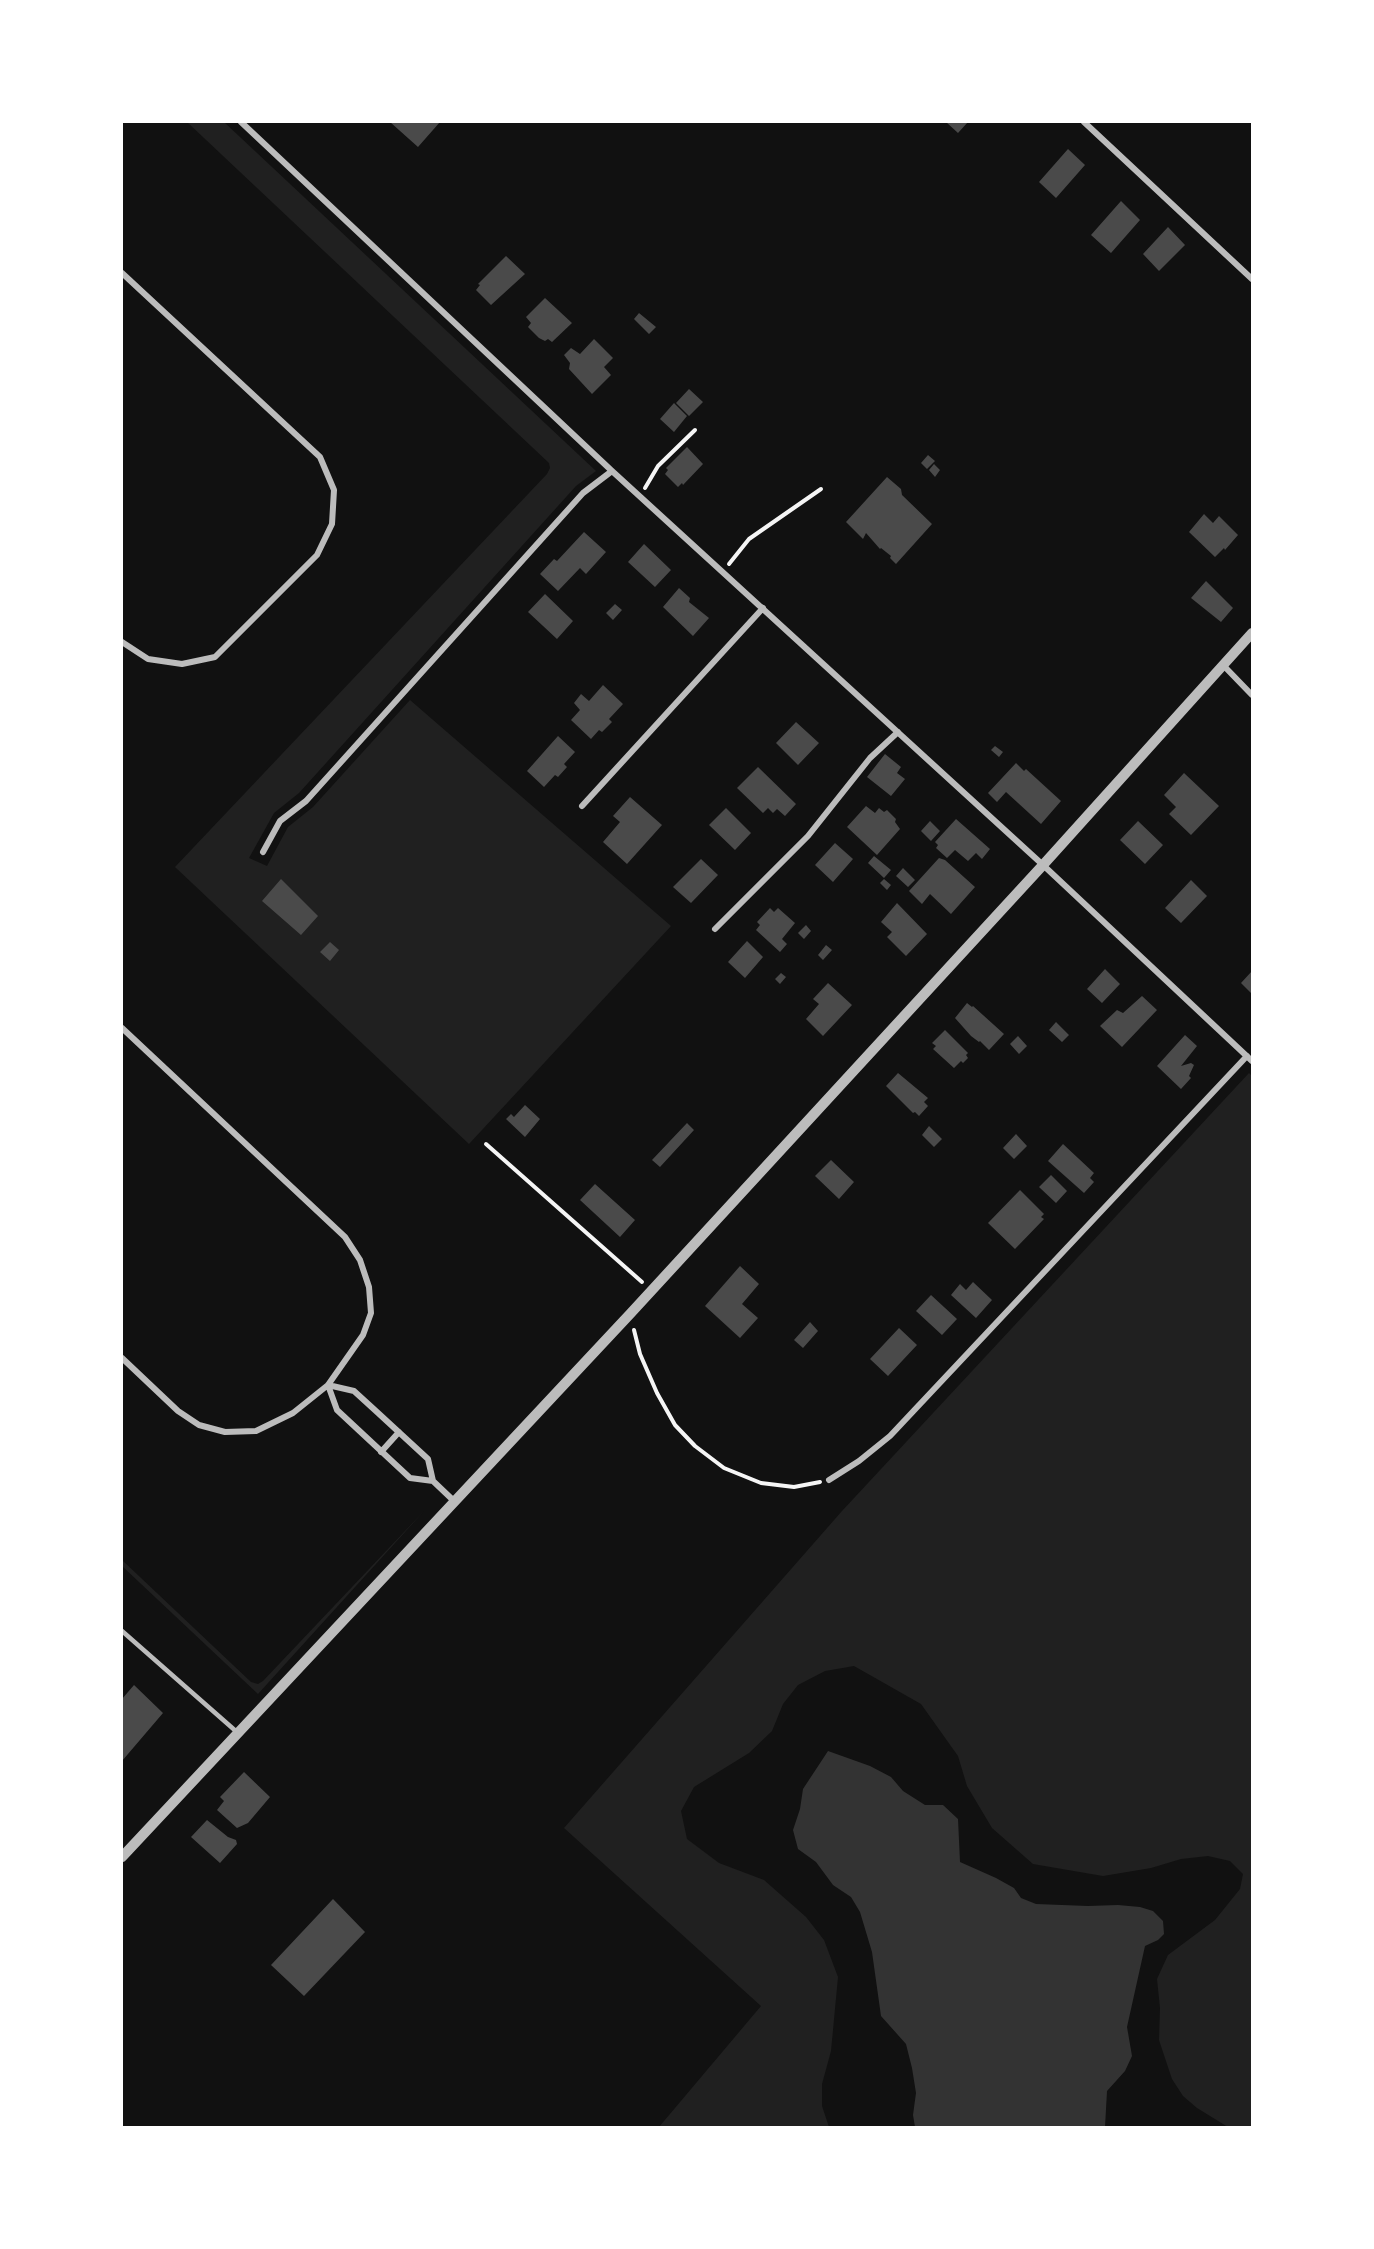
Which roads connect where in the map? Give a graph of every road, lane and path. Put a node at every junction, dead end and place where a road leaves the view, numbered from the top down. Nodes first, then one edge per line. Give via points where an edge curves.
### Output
1 (241, 122) edge
2 (1084, 122) edge
3 (122, 273) edge
4 (1252, 279) edge
5 (695, 430) dead end
6 (612, 471) junction
7 (821, 489) dead end
8 (640, 496) junction
9 (723, 572) junction
10 (763, 608) junction
11 (1252, 633) edge
12 (122, 642) edge
13 (1223, 665) junction
14 (1252, 695) edge
15 (898, 732) junction
16 (582, 806) dead end
17 (263, 852) dead end
18 (1043, 865) junction
19 (715, 929) dead end
20 (122, 1028) edge
21 (1250, 1059) edge
22 (486, 1144) dead end
23 (651, 1290) junction
24 (630, 1314) junction
25 (122, 1358) edge
26 (328, 1385) junction
27 (399, 1432) junction
28 (381, 1452) junction
29 (829, 1480) joint
30 (433, 1481) junction
31 (454, 1501) junction
32 (122, 1631) edge
33 (238, 1733) junction
34 (122, 1857) edge

1 - 6 street
2 - 4 street
3 - 12 street via 320,457 334,490 332,524 317,555 215,657 182,664 148,659
5 - 8 path via 658,466
6 - 8 street
6 - 17 street via 583,493 306,801 280,821
7 - 9 path via 749,539
8 - 9 street
9 - 10 street
10 - 15 street
10 - 16 street
11 - 13 street
13 - 14 street
13 - 18 street
15 - 18 street
15 - 19 street via 870,758 808,836
18 - 21 street
18 - 23 street
20 - 26 street via 345,1237 360,1260 369,1287 371,1313 363,1335
21 - 29 street via 890,1436
22 - 23 path
23 - 24 street
24 - 29 path via 640,1354 657,1393 675,1425 695,1446 724,1468 761,1483 794,1487
24 - 31 street
25 - 26 street via 178,1411 199,1425 225,1432 256,1431 293,1413
26 - 27 street via 354,1391
26 - 28 street via 337,1410
27 - 28 street
27 - 30 street via 428,1459
28 - 30 street via 410,1479
30 - 31 street
31 - 33 street
32 - 33 lane
33 - 34 street

